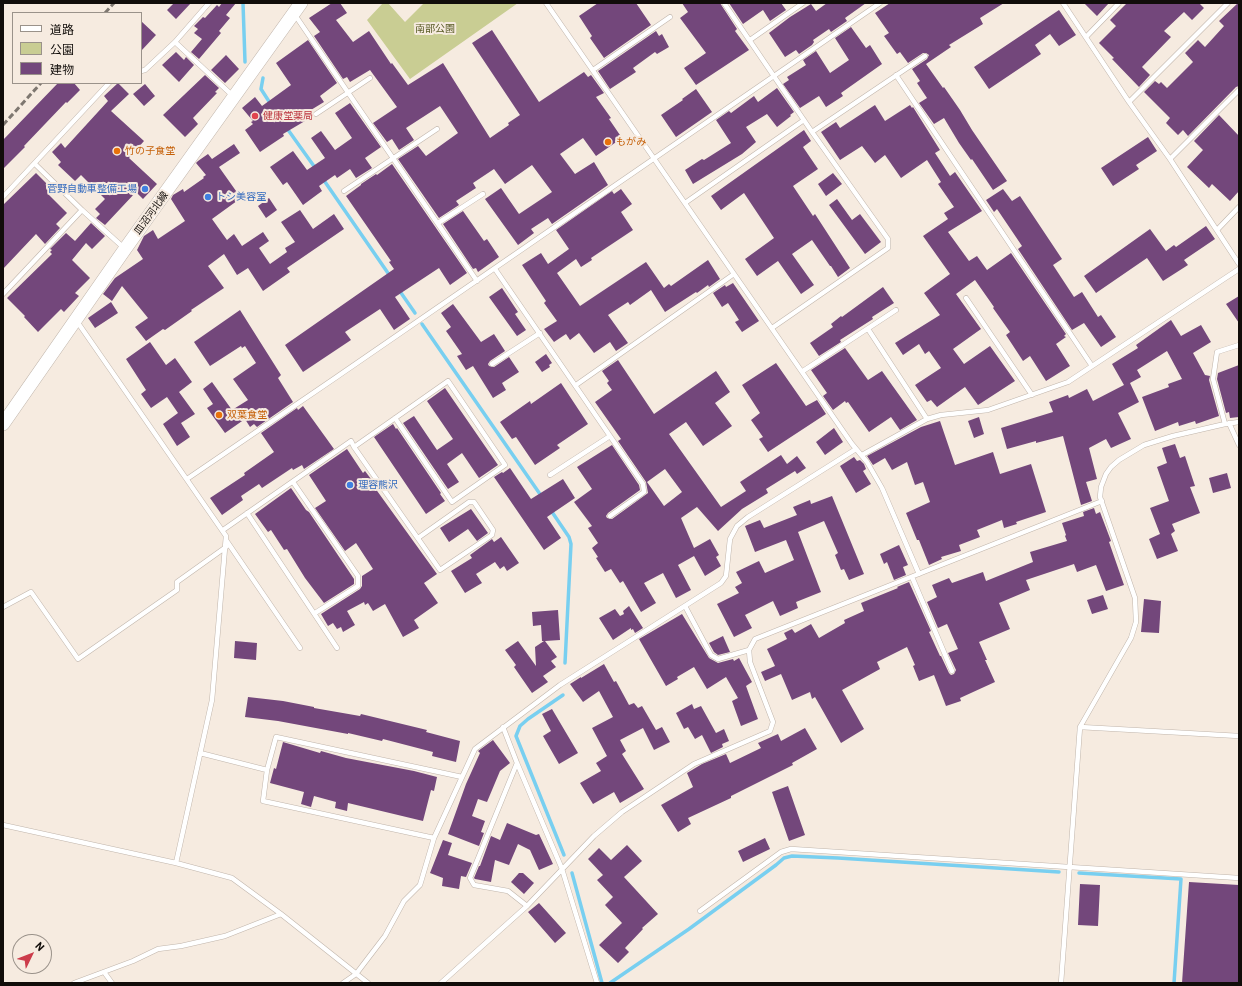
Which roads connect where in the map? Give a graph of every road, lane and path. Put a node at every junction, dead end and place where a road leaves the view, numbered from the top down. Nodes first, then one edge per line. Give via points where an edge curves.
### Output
1 (210, 3) edge
2 (546, 3) edge
3 (724, 3) edge
4 (803, 3) edge
5 (880, 3) edge
6 (1063, 3) edge
7 (1120, 3) edge
8 (1228, 3) edge
9 (298, 8) edge
10 (670, 17) dead end
11 (1086, 37) junction
12 (750, 40) junction
13 (175, 42) junction
14 (925, 56) dead end
15 (593, 70) junction
16 (142, 71) edge
17 (774, 75) junction
18 (896, 75) junction
19 (370, 78) dead end
20 (108, 84) edge
21 (1239, 90) edge
22 (348, 92) junction
23 (234, 97) junction
24 (1129, 102) junction
25 (316, 114) dead end
26 (804, 120) junction
27 (438, 129) dead end
28 (812, 132) junction
29 (394, 158) junction
30 (654, 159) junction
31 (1170, 159) junction
32 (35, 164) junction
33 (344, 191) dead end
34 (483, 194) dead end
35 (3, 197) edge
36 (685, 203) junction
37 (1239, 207) edge
38 (82, 210) junction
39 (438, 223) junction
40 (1217, 230) junction
41 (125, 249) junction
42 (1239, 264) edge
43 (495, 269) junction
44 (1239, 269) edge
45 (734, 274) junction
46 (477, 280) junction
47 (3, 294) edge
48 (966, 298) dead end
49 (896, 310) dead end
50 (76, 319) junction
51 (772, 328) junction
52 (868, 329) junction
53 (540, 333) junction
54 (1239, 345) edge
55 (492, 364) dead end
56 (1092, 366) junction
57 (803, 371) junction
58 (576, 385) junction
59 (1032, 395) junction
60 (395, 418) junction
61 (928, 419) junction
62 (1239, 422) edge
63 (3, 424) edge
64 (1227, 424) junction
65 (610, 436) junction
66 (1239, 445) edge
67 (354, 447) junction
68 (856, 449) junction
69 (862, 455) junction
70 (550, 475) dead end
71 (187, 479) junction
72 (293, 482) junction
73 (463, 494) junction
74 (1102, 501) junction
75 (469, 502) junction
76 (247, 513) junction
77 (610, 516) dead end
78 (223, 530) junction
79 (418, 538) junction
80 (226, 540) junction
81 (226, 547) junction
82 (919, 574) junction
83 (912, 577) junction
84 (684, 606) junction
85 (3, 607) edge
86 (315, 614) junction
87 (300, 648) dead end
88 (338, 648) dead end
89 (749, 650) junction
90 (952, 671) dead end
91 (504, 727) junction
92 (1080, 727) junction
93 (1239, 736) edge
94 (200, 753) junction
95 (517, 762) junction
96 (268, 770) junction
97 (462, 777) junction
98 (3, 825) edge
99 (434, 838) junction
100 (176, 863) junction
101 (1069, 867) junction
102 (562, 869) junction
103 (1239, 878) edge
104 (527, 906) junction
105 (700, 911) dead end
106 (281, 914) junction
107 (104, 972) junction
108 (356, 974) junction
109 (74, 983) edge
110 (112, 983) edge
111 (343, 983) edge
112 (368, 983) edge
113 (442, 983) edge
114 (597, 983) edge
115 (1061, 983) edge

1 - 13 lane
2 - 15 lane
3 - 12 lane
4 - 12 lane
5 - 17 lane
6 - 11 lane
7 - 11 lane
8 - 24 lane
9 - 22 lane
9 - 23 main road, 皿沼河北線
10 - 15 lane
11 - 24 lane
12 - 17 lane
13 - 16 lane
13 - 23 lane
14 - 18 lane
15 - 30 lane
17 - 26 lane
17 - 30 lane
18 - 28 lane
18 - 56 lane
19 - 22 lane
20 - 32 lane
21 - 31 lane
22 - 25 lane
22 - 29 lane
23 - 41 main road, 皿沼河北線
24 - 31 lane
26 - 28 lane
26 - 36 lane
27 - 29 lane
28 - 51 lane via 888,239 888,248
29 - 33 lane
29 - 39 lane
30 - 36 lane
30 - 43 lane
31 - 40 lane
32 - 35 lane
32 - 38 lane
34 - 39 lane
36 - 45 lane
37 - 40 lane
38 - 41 lane
38 - 47 lane
39 - 46 lane
40 - 42 lane
41 - 50 main road, 皿沼河北線
43 - 46 lane
43 - 53 lane
44 - 56 lane
45 - 51 lane
45 - 58 lane
46 - 71 lane
48 - 59 lane
49 - 52 lane
50 - 63 main road, 皿沼河北線
50 - 71 lane
51 - 57 lane
52 - 57 lane
52 - 61 lane
53 - 55 lane
53 - 58 lane
54 - 64 lane via 1217,352 1213,379
56 - 59 lane via 1068,382
57 - 68 lane
58 - 65 lane
59 - 61 lane via 988,410 941,415
60 - 67 lane
60 - 73 lane via 452,502
60 - 73 lane via 448,381 505,465
61 - 69 lane
62 - 64 lane
64 - 66 lane
64 - 74 lane via 1144,445 1119,460 1111,466 1104,479 1100,497
65 - 70 lane
65 - 77 lane via 643,484 644,492
67 - 72 lane via 351,441
67 - 79 lane
68 - 69 lane
68 - 84 lane via 737,526 730,539 726,576 721,583
69 - 82 lane via 882,488
71 - 78 lane
72 - 76 lane
72 - 86 lane via 358,576 358,586
73 - 75 lane
74 - 82 lane
74 - 92 lane via 1135,598 1136,622 1131,638
75 - 79 lane
75 - 79 lane via 474,502 493,530 486,539 440,570
76 - 78 lane
76 - 86 lane
78 - 80 lane
80 - 81 lane
80 - 87 lane
81 - 85 lane via 177,582 177,590 78,659 31,592
81 - 94 lane via 212,700
82 - 83 lane
83 - 89 lane via 755,639
83 - 90 lane
84 - 89 lane via 711,655 718,659
84 - 91 lane via 560,686
86 - 88 lane
89 - 102 lane via 750,662 773,722 770,731 694,764 622,812
91 - 95 lane
91 - 97 lane via 475,748
92 - 93 lane
92 - 101 lane
94 - 96 lane
94 - 100 lane
95 - 102 lane
95 - 104 lane via 470,878 474,885 508,891
96 - 97 lane via 276,737
96 - 99 lane via 263,801
97 - 99 lane
98 - 100 lane
99 - 108 lane via 420,885 404,901 385,936
100 - 106 lane via 232,878
101 - 103 lane
101 - 105 lane via 791,849 781,852
101 - 115 lane
102 - 104 lane
102 - 114 lane
104 - 113 lane
106 - 107 lane via 225,936 158,949
106 - 108 lane
107 - 109 lane
107 - 110 lane
108 - 111 lane
108 - 112 lane

